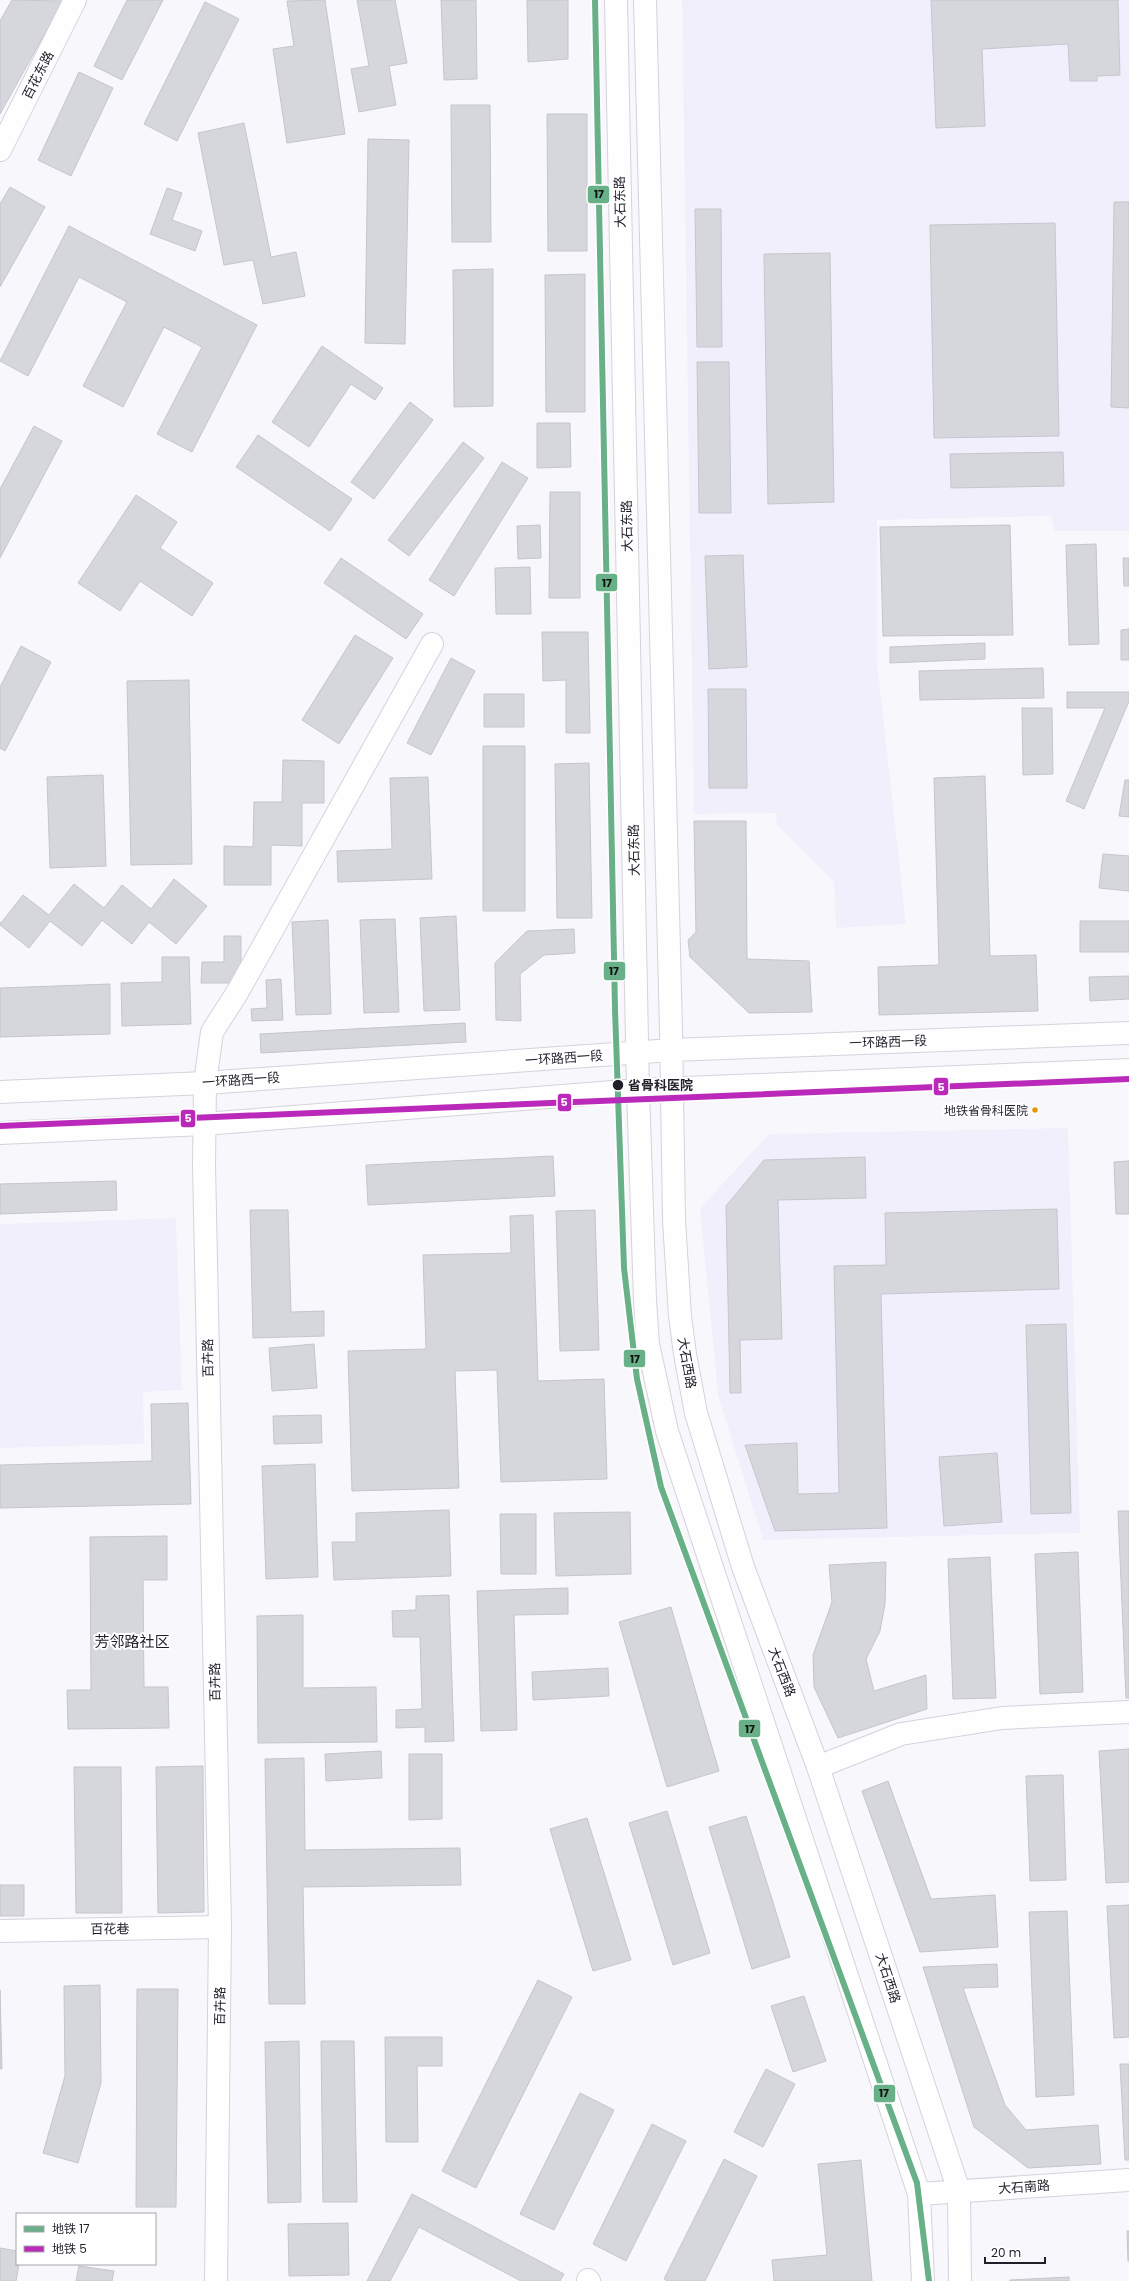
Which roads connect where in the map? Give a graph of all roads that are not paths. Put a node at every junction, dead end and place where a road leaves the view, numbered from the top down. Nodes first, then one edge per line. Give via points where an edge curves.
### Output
1 (75, 0) edge
2 (616, 0) edge
3 (645, 0) edge
4 (0, 150) edge
5 (432, 644) dead end
6 (1129, 1033) edge
7 (672, 1050) junction
8 (638, 1052) junction
9 (1129, 1070) edge
10 (205, 1082) junction
11 (673, 1089) junction
12 (638, 1090) junction
13 (0, 1092) edge
14 (204, 1124) junction
15 (0, 1133) edge
16 (1129, 1712) edge
17 (818, 1767) junction
18 (220, 1927) junction
19 (0, 1931) edge
20 (1129, 2180) edge
21 (959, 2191) junction
22 (919, 2194) junction
23 (216, 2281) edge
24 (922, 2281) edge
25 (960, 2281) edge

1 - 4 main road, 百花东路
2 - 8 main road, 大石东路
3 - 7 main road
5 - 10 main road, 百卉路 via 237,994 212,1032
6 - 7 main road, 一环路西一段
7 - 8 main road, 一环路西一段
7 - 11 main road, 大石西路
8 - 10 main road, 一环路西一段
8 - 12 main road
9 - 11 main road
10 - 13 main road, 一环路西一段
10 - 14 main road, 百卉路
11 - 12 main road
11 - 17 main road, 大石西路 via 674,1220 679,1301 685,1354 696,1413 743,1567
12 - 14 main road
12 - 22 main road via 648,1337 664,1418
14 - 15 main road
14 - 18 main road, 百卉路
16 - 17 main road via 1002,1718 901,1734
17 - 21 main road, 大石西路
18 - 19 main road, 百花巷
18 - 23 main road, 百卉路
20 - 21 main road, 大石南路
21 - 22 main road, 大石南路
21 - 25 main road, 大石西路
22 - 24 main road

